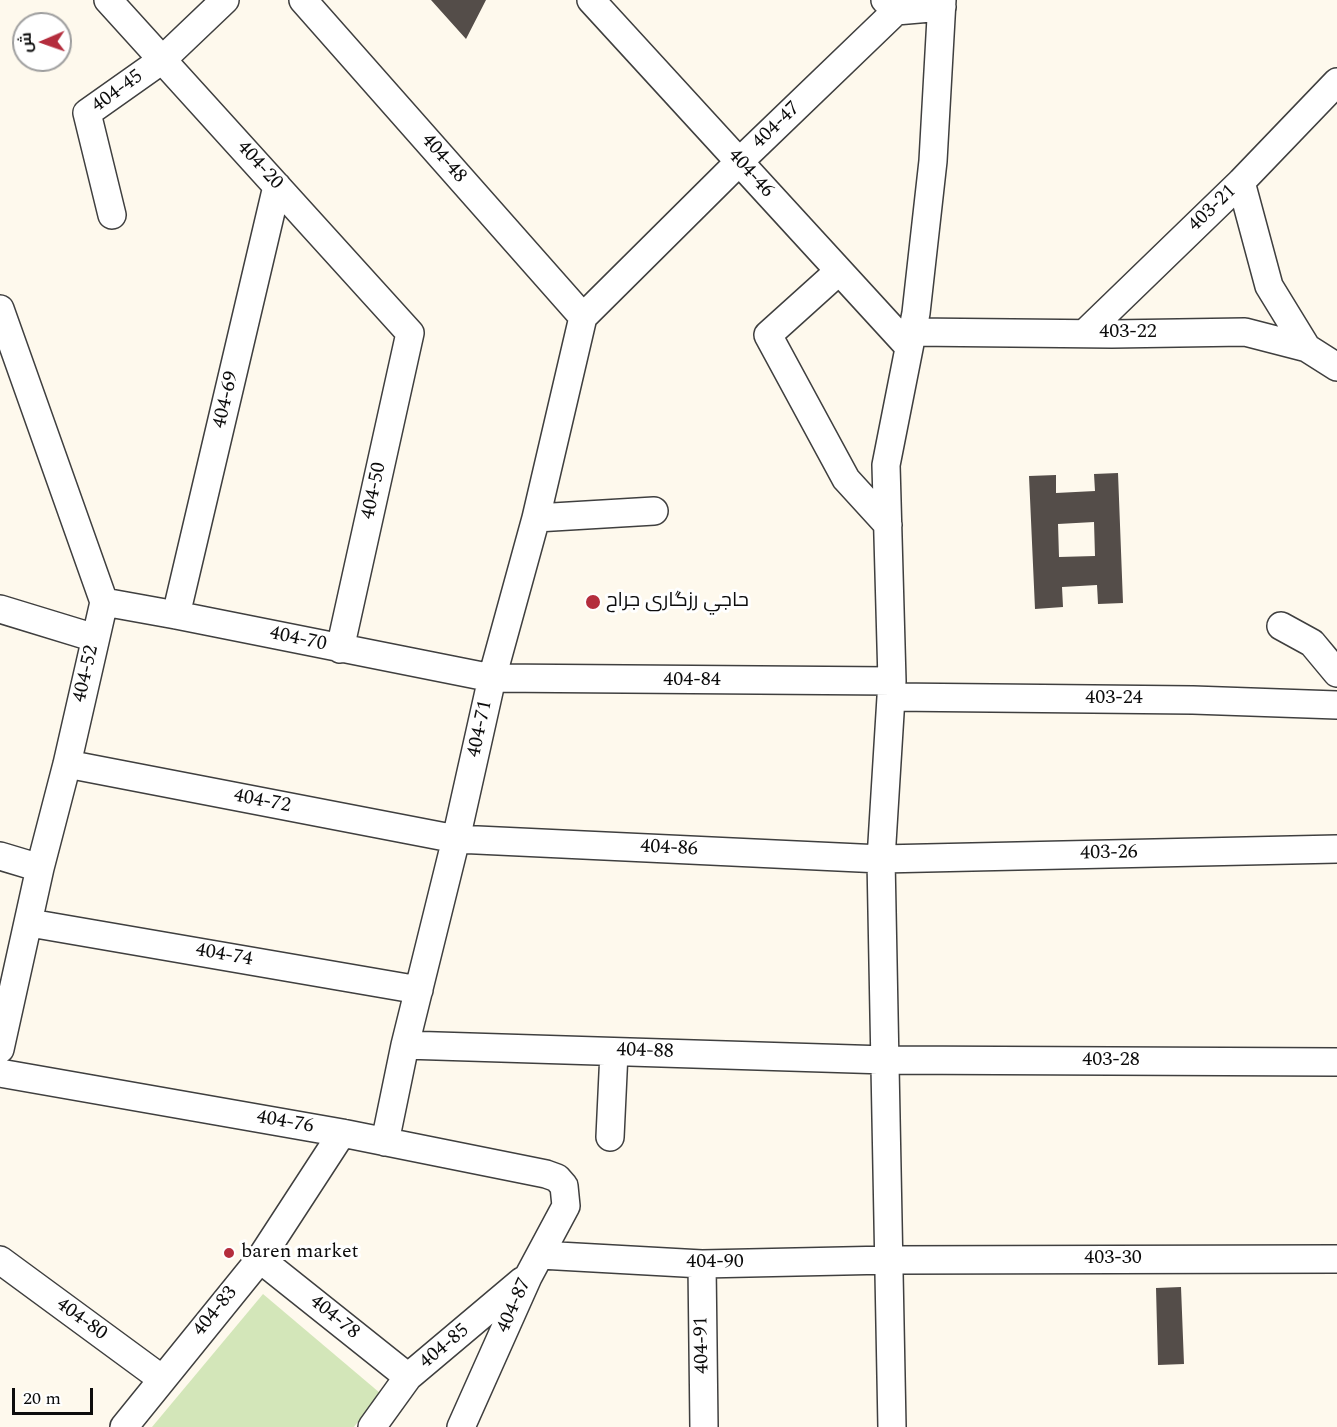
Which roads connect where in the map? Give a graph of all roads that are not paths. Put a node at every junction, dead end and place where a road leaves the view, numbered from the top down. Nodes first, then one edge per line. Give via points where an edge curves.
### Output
1 (108, 0) edge
2 (225, 0) edge
3 (303, 0) edge
4 (591, 0) edge
5 (942, 3) edge
6 (890, 6) edge
7 (162, 60) junction
8 (1337, 82) edge
9 (739, 162) junction
10 (1241, 182) junction
11 (277, 186) junction
12 (112, 215) dead end
13 (839, 271) junction
14 (0, 309) edge
15 (583, 317) junction
16 (410, 333) joint
17 (1085, 333) junction
18 (910, 339) junction
19 (1307, 348) junction
20 (1337, 367) edge
21 (654, 511) dead end
22 (536, 518) junction
23 (888, 525) junction
24 (104, 602) junction
25 (0, 609) edge
26 (176, 615) junction
27 (1281, 626) dead end
28 (95, 638) junction
29 (340, 649) junction
30 (1337, 673) edge
31 (492, 678) junction
32 (892, 689) junction
33 (1337, 705) edge
34 (67, 764) junction
35 (456, 839) junction
36 (1337, 849) edge
37 (0, 856) edge
38 (881, 859) junction
39 (40, 868) junction
40 (30, 923) junction
41 (418, 990) junction
42 (405, 1045) junction
43 (0, 1049) edge
44 (614, 1052) junction
45 (886, 1060) junction
46 (1337, 1062) edge
47 (0, 1073) edge
48 (342, 1133) junction
49 (610, 1137) dead end
50 (385, 1142) junction
51 (564, 1186) joint
52 (260, 1259) junction
53 (1337, 1259) edge
54 (0, 1260) edge
55 (890, 1260) junction
56 (702, 1264) junction
57 (534, 1266) junction
58 (408, 1377) junction
59 (162, 1379) junction
60 (383, 1423) edge
61 (124, 1427) edge
62 (461, 1427) edge
63 (704, 1427) edge
64 (892, 1427) edge

1 - 7 street, 404-20
2 - 7 street, 404-45
3 - 15 street, 404-48
4 - 9 street, 404-46
5 - 6 street
5 - 18 street via 933,161
6 - 9 street, 404-47
7 - 11 street, 404-20
7 - 12 street, 404-45 via 87,113
8 - 10 street, 403-21
9 - 13 street, 404-46
9 - 15 street, 404-47
10 - 17 street, 403-21
10 - 19 street via 1269,286
11 - 16 street, 404-20
11 - 26 street, 404-69
13 - 18 street, 404-46
13 - 23 street via 768,335 846,479
14 - 24 street
15 - 22 street, 404-71
16 - 29 street, 404-50
17 - 18 street, 403-22
17 - 19 street, 403-22 via 1245,332
18 - 23 street via 886,465
19 - 20 street, 403-22
21 - 22 street
22 - 31 street, 404-71
23 - 32 street
24 - 26 street, 404-70
24 - 28 street, 404-52
25 - 28 street
26 - 29 street, 404-70
27 - 30 street via 1312,643
28 - 34 street, 404-52
29 - 31 street, 404-70
31 - 32 street, 404-84
31 - 35 street, 404-71
32 - 33 street, 403-24
32 - 38 street
34 - 35 street, 404-72
34 - 39 street, 404-52
35 - 38 street, 404-86
35 - 41 street, 404-71
36 - 38 street, 403-26
37 - 39 street
38 - 45 street
39 - 40 street, 404-52
40 - 41 street, 404-74
40 - 43 street, 404-52
41 - 42 street, 404-71
42 - 44 street, 404-88
42 - 50 street, 404-71
44 - 45 street, 404-88
44 - 49 street
45 - 46 street, 403-28
45 - 55 street
47 - 48 street, 404-76
48 - 50 street, 404-76
48 - 52 street, 404-83
50 - 51 street, 404-76 via 546,1174
51 - 57 street, 404-87 via 566,1206
52 - 58 street, 404-78
52 - 59 street, 404-83
53 - 55 street, 403-30
54 - 59 street, 404-80
55 - 56 street, 404-90
55 - 64 street
56 - 57 street, 404-90
56 - 63 street, 404-91
57 - 58 street, 404-85
57 - 62 street, 404-87
58 - 60 street, 404-85
59 - 61 street, 404-83

